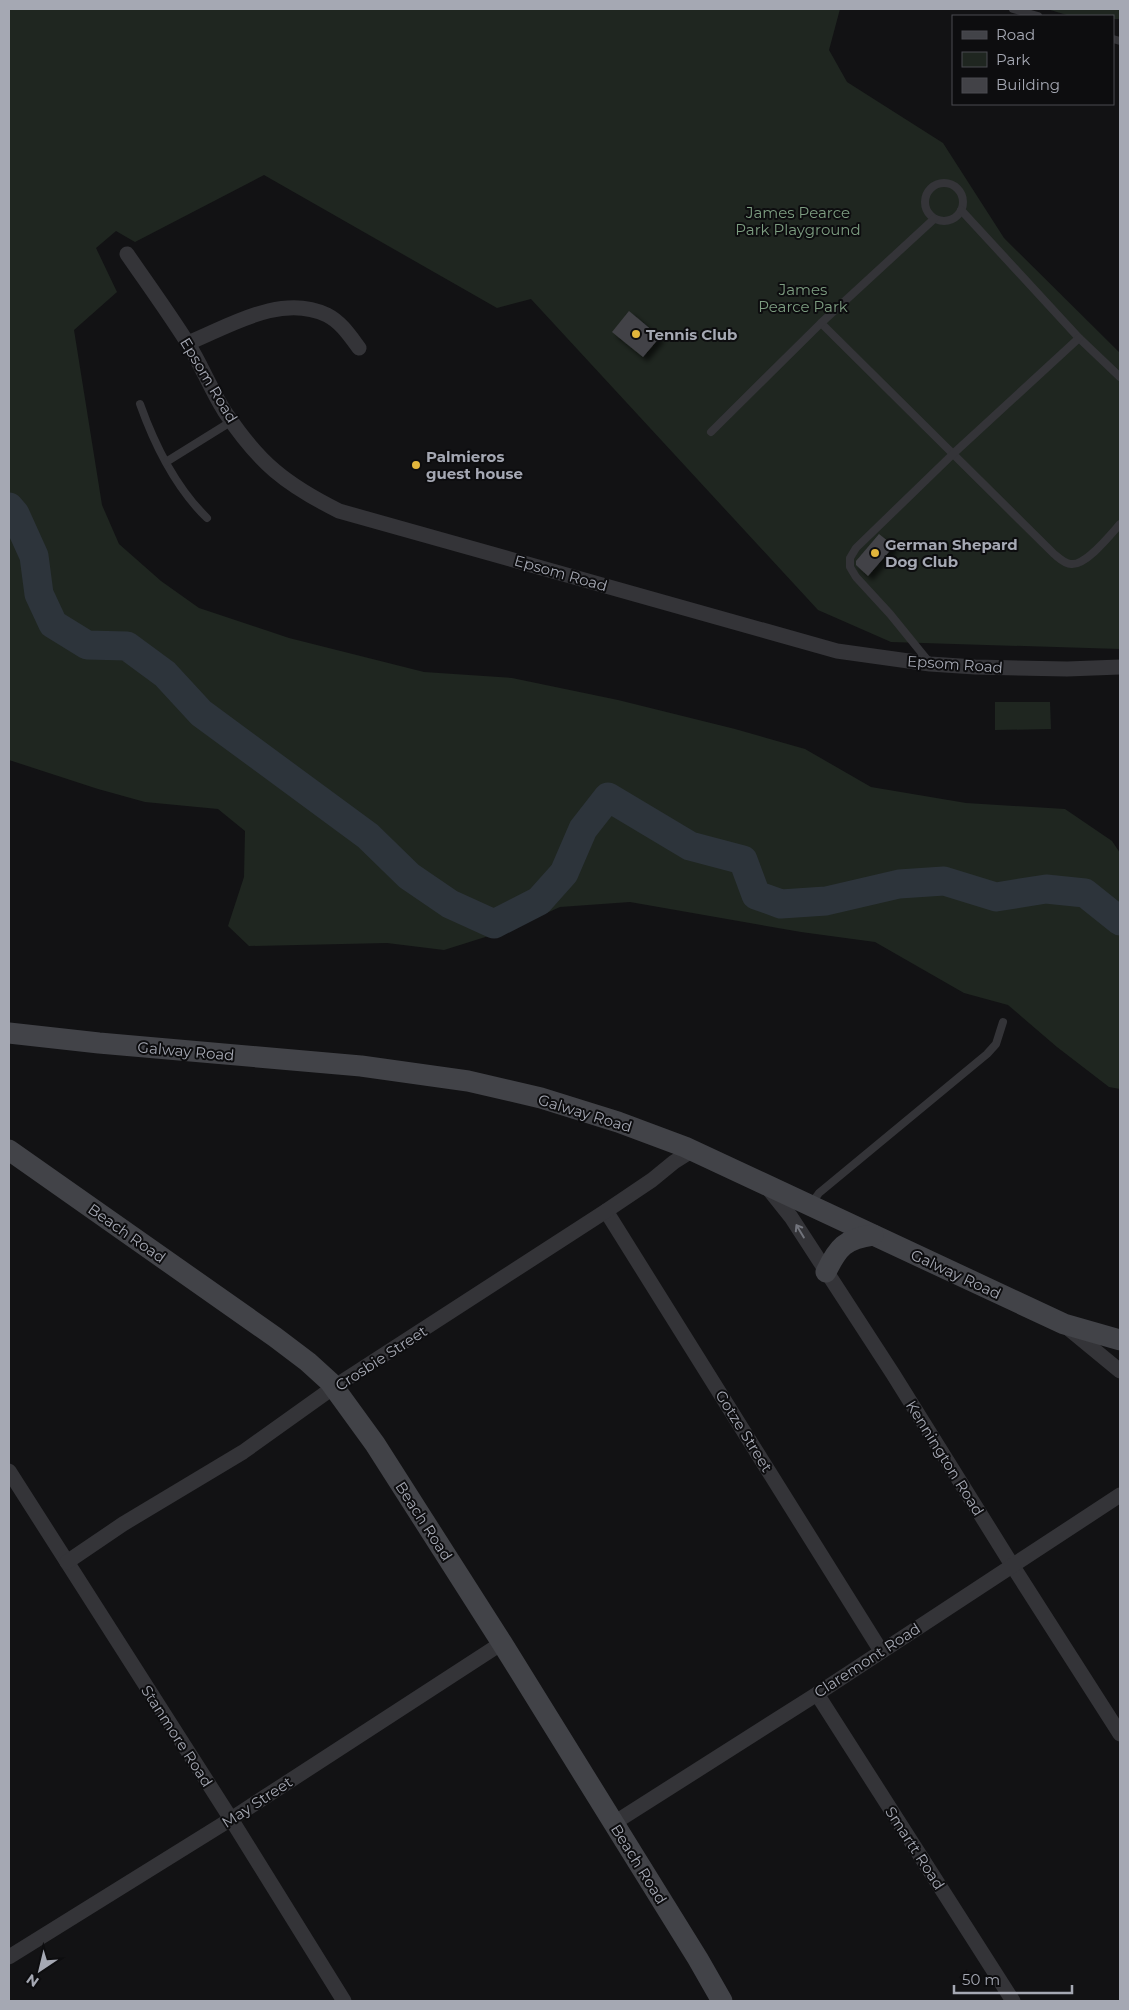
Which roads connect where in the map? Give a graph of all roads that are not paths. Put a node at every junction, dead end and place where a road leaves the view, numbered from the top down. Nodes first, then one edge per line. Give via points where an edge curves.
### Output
1 (1013, 9) edge
2 (1034, 15) edge
3 (962, 210) junction
4 (934, 219) junction
5 (127, 254) dead end
6 (821, 323) junction
7 (1079, 338) junction
8 (188, 343) junction
9 (359, 348) dead end
10 (1120, 377) edge
11 (140, 404) dead end
12 (232, 421) junction
13 (711, 432) dead end
14 (954, 453) junction
15 (166, 462) junction
16 (206, 518) dead end
17 (1120, 524) edge
18 (930, 664) junction
19 (1120, 667) edge
20 (1003, 1022) dead end
21 (9, 1033) edge
22 (9, 1150) edge
23 (693, 1150) junction
24 (766, 1185) junction
25 (810, 1206) junction
26 (606, 1211) junction
27 (873, 1235) junction
28 (826, 1272) junction
29 (1064, 1324) junction
30 (1120, 1340) edge
31 (1120, 1371) edge
32 (334, 1387) junction
33 (9, 1471) edge
34 (1120, 1496) edge
35 (66, 1562) junction
36 (1012, 1565) junction
37 (502, 1643) junction
38 (882, 1650) junction
39 (817, 1694) junction
40 (1120, 1734) edge
41 (231, 1819) junction
42 (614, 1823) junction
43 (9, 1957) edge
44 (344, 2001) edge
45 (722, 2001) edge
46 (1013, 2001) edge

1 - 2 lane
3 - 4 lane via 955,218 944,222
3 - 4 lane via 962,197 955,187 937,184 925,197 926,210
3 - 7 lane
4 - 6 lane
5 - 8 street, Epsom Road
6 - 13 lane
6 - 14 lane
7 - 10 lane
7 - 14 lane
8 - 9 street via 264,311 296,308 327,315 345,329
8 - 12 street, Epsom Road
11 - 15 lane
12 - 15 lane
12 - 18 street, Epsom Road via 269,467 304,492 339,511 837,651
14 - 17 lane via 1054,554 1071,564 1095,552
14 - 18 lane via 856,548 850,558 850,567 856,577
15 - 16 lane via 192,503
18 - 19 street, Epsom Road via 1058,669
20 - 25 lane via 996,1044 987,1054 819,1193
21 - 23 street, Galway Road via 99,1044 361,1066 459,1079 571,1107
22 - 32 street, Beach Road via 274,1337 308,1362
23 - 24 street, Galway Road
23 - 26 street, Crosbie Street
24 - 25 street, Galway Road
28 -> 24 street, Kennington Road
25 - 27 street, Galway Road
26 - 32 street, Crosbie Street
26 - 38 street, Gotze Street
27 - 28 street via 846,1242
27 - 29 street, Galway Road
28 - 36 street, Kennington Road
29 - 30 street, Galway Road
29 - 31 street
32 - 35 street, Crosbie Street via 243,1452
32 - 37 street, Beach Road via 375,1444
33 - 35 street, Stanmore Road
34 - 36 street, Claremont Road
35 - 41 street, Stanmore Road
36 - 38 street, Claremont Road
36 - 40 street, Kennington Road
37 - 41 street, May Street
37 - 42 street, Beach Road
38 - 39 street, Claremont Road
39 - 42 street, Claremont Road
39 - 46 street, Smartt Road
41 - 43 street, May Street
41 - 44 street, Stanmore Road
42 - 45 street, Beach Road

